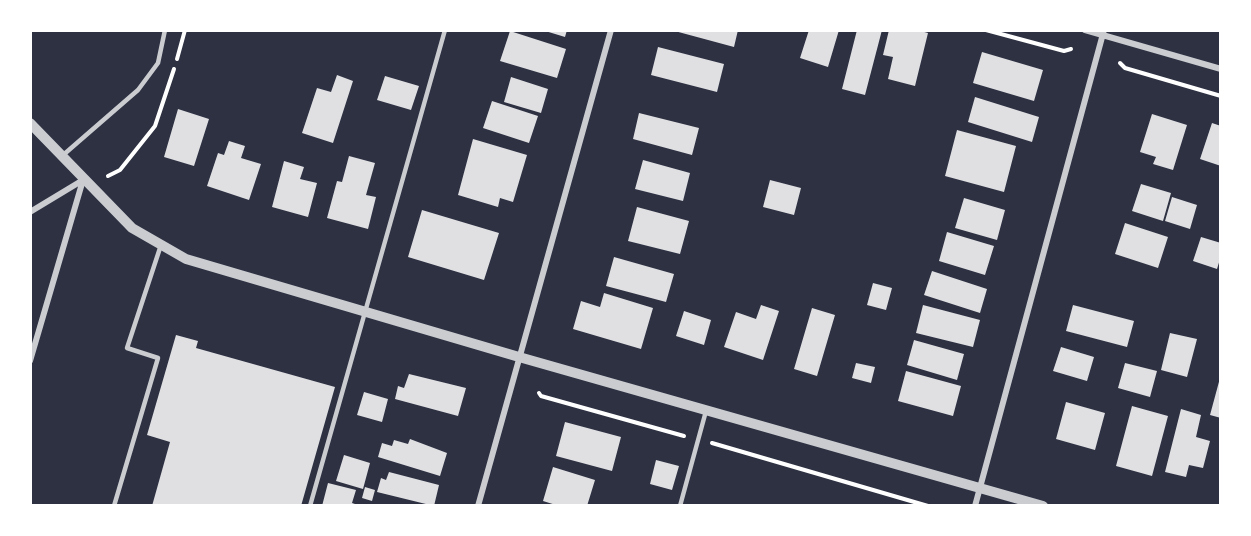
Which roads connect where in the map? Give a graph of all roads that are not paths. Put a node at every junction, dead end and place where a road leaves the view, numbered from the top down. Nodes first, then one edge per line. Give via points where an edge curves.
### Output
1 (165, 30) edge
2 (445, 30) edge
3 (611, 30) edge
4 (1085, 30) edge
5 (1103, 32) edge
6 (1221, 69) edge
7 (30, 123) edge
8 (62, 156) junction
9 (83, 180) junction
10 (30, 212) edge
11 (161, 245) junction
12 (364, 312) junction
13 (519, 357) junction
14 (30, 361) edge
15 (706, 411) junction
16 (980, 488) junction
17 (114, 506) edge
18 (310, 506) edge
19 (478, 506) edge
20 (680, 506) edge
21 (975, 506) edge
22 (1043, 506) edge

1 - 8 lane via 158,63 138,90
2 - 12 lane
3 - 13 street
4 - 5 street
5 - 6 street
5 - 16 street
7 - 8 street
8 - 9 street
9 - 10 street
9 - 11 street via 132,228
9 - 14 street
11 - 12 street via 186,259
11 - 17 lane via 127,348 158,358
12 - 13 street
12 - 18 lane
13 - 15 street
13 - 19 street
15 - 16 street
15 - 20 lane
16 - 21 street
16 - 22 street

